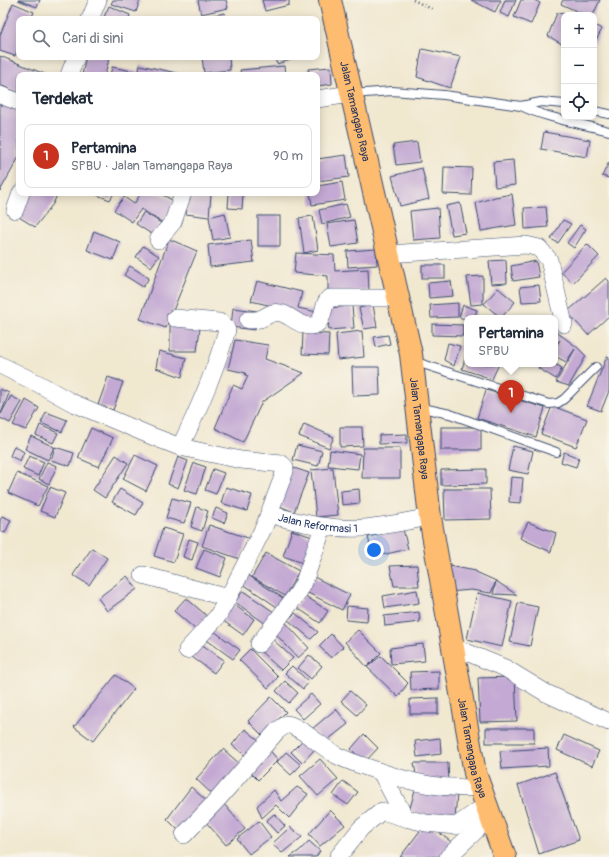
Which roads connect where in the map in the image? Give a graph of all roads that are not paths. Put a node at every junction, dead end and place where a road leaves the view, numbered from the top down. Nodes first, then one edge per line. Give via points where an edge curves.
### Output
1 (98, 0) edge
2 (330, 0) edge
3 (91, 16) edge
4 (75, 60) edge
5 (70, 72) edge
6 (351, 94) junction
7 (0, 95) edge
8 (320, 99) edge
9 (16, 101) edge
10 (561, 104) edge
11 (521, 106) junction
12 (597, 112) edge
13 (609, 114) edge
14 (609, 131) edge
15 (20, 196) edge
16 (182, 196) edge
17 (14, 210) dead end
18 (158, 240) dead end
19 (388, 254) junction
20 (398, 298) junction
21 (175, 318) dead end
22 (248, 320) dead end
23 (564, 324) dead end
24 (412, 361) junction
25 (0, 365) edge
26 (596, 367) dead end
27 (417, 407) junction
28 (180, 447) junction
29 (556, 452) dead end
30 (269, 514) junction
31 (430, 517) junction
32 (324, 527) junction
33 (144, 575) dead end
34 (228, 598) junction
35 (259, 644) dead end
36 (454, 647) junction
37 (187, 650) dead end
38 (609, 722) edge
39 (381, 772) junction
40 (485, 803) junction
41 (405, 818) junction
42 (184, 835) dead end
43 (338, 857) edge
44 (448, 857) edge
45 (505, 857) edge

1 - 3 street
2 - 6 main road, Jalan Tamangapa Raya
4 - 5 street
6 - 8 street
6 - 11 lane via 392,91
6 - 19 main road, Jalan Tamangapa Raya
7 - 9 street
10 - 11 lane via 541,102
11 - 14 lane via 562,121
12 - 13 lane
15 - 17 street
16 - 18 street via 173,222
19 - 20 main road, Jalan Tamangapa Raya
19 - 23 street via 526,245 539,248 549,260
20 - 22 street via 330,298 319,322 314,325 305,325 275,312 260,319
20 - 24 main road, Jalan Tamangapa Raya
21 - 28 street via 219,322 227,330 200,406
24 - 26 lane via 549,404 564,399
24 - 27 main road, Jalan Tamangapa Raya
25 - 28 street via 71,402
27 - 29 lane via 450,414
27 - 31 main road, Jalan Tamangapa Raya
28 - 30 street via 229,458 284,465 286,468
30 - 32 street, Jalan Reformasi 1
30 - 34 street, Jalan Reformasi 1
31 - 32 street, Jalan Reformasi 1 via 361,528
31 - 36 main road, Jalan Tamangapa Raya
32 - 35 street via 298,593
33 - 34 street
34 - 37 street, Jalan Reformasi 1 via 217,617
36 - 38 street via 505,668 546,693
36 - 40 main road, Jalan Tamangapa Raya via 475,773
39 - 40 street via 415,783 461,788
39 - 41 street
39 - 42 street via 336,754 287,724 277,731
40 - 41 street via 456,826
40 - 44 street
40 - 45 main road, Jalan Tamangapa Raya
41 - 43 street via 382,811 361,828

